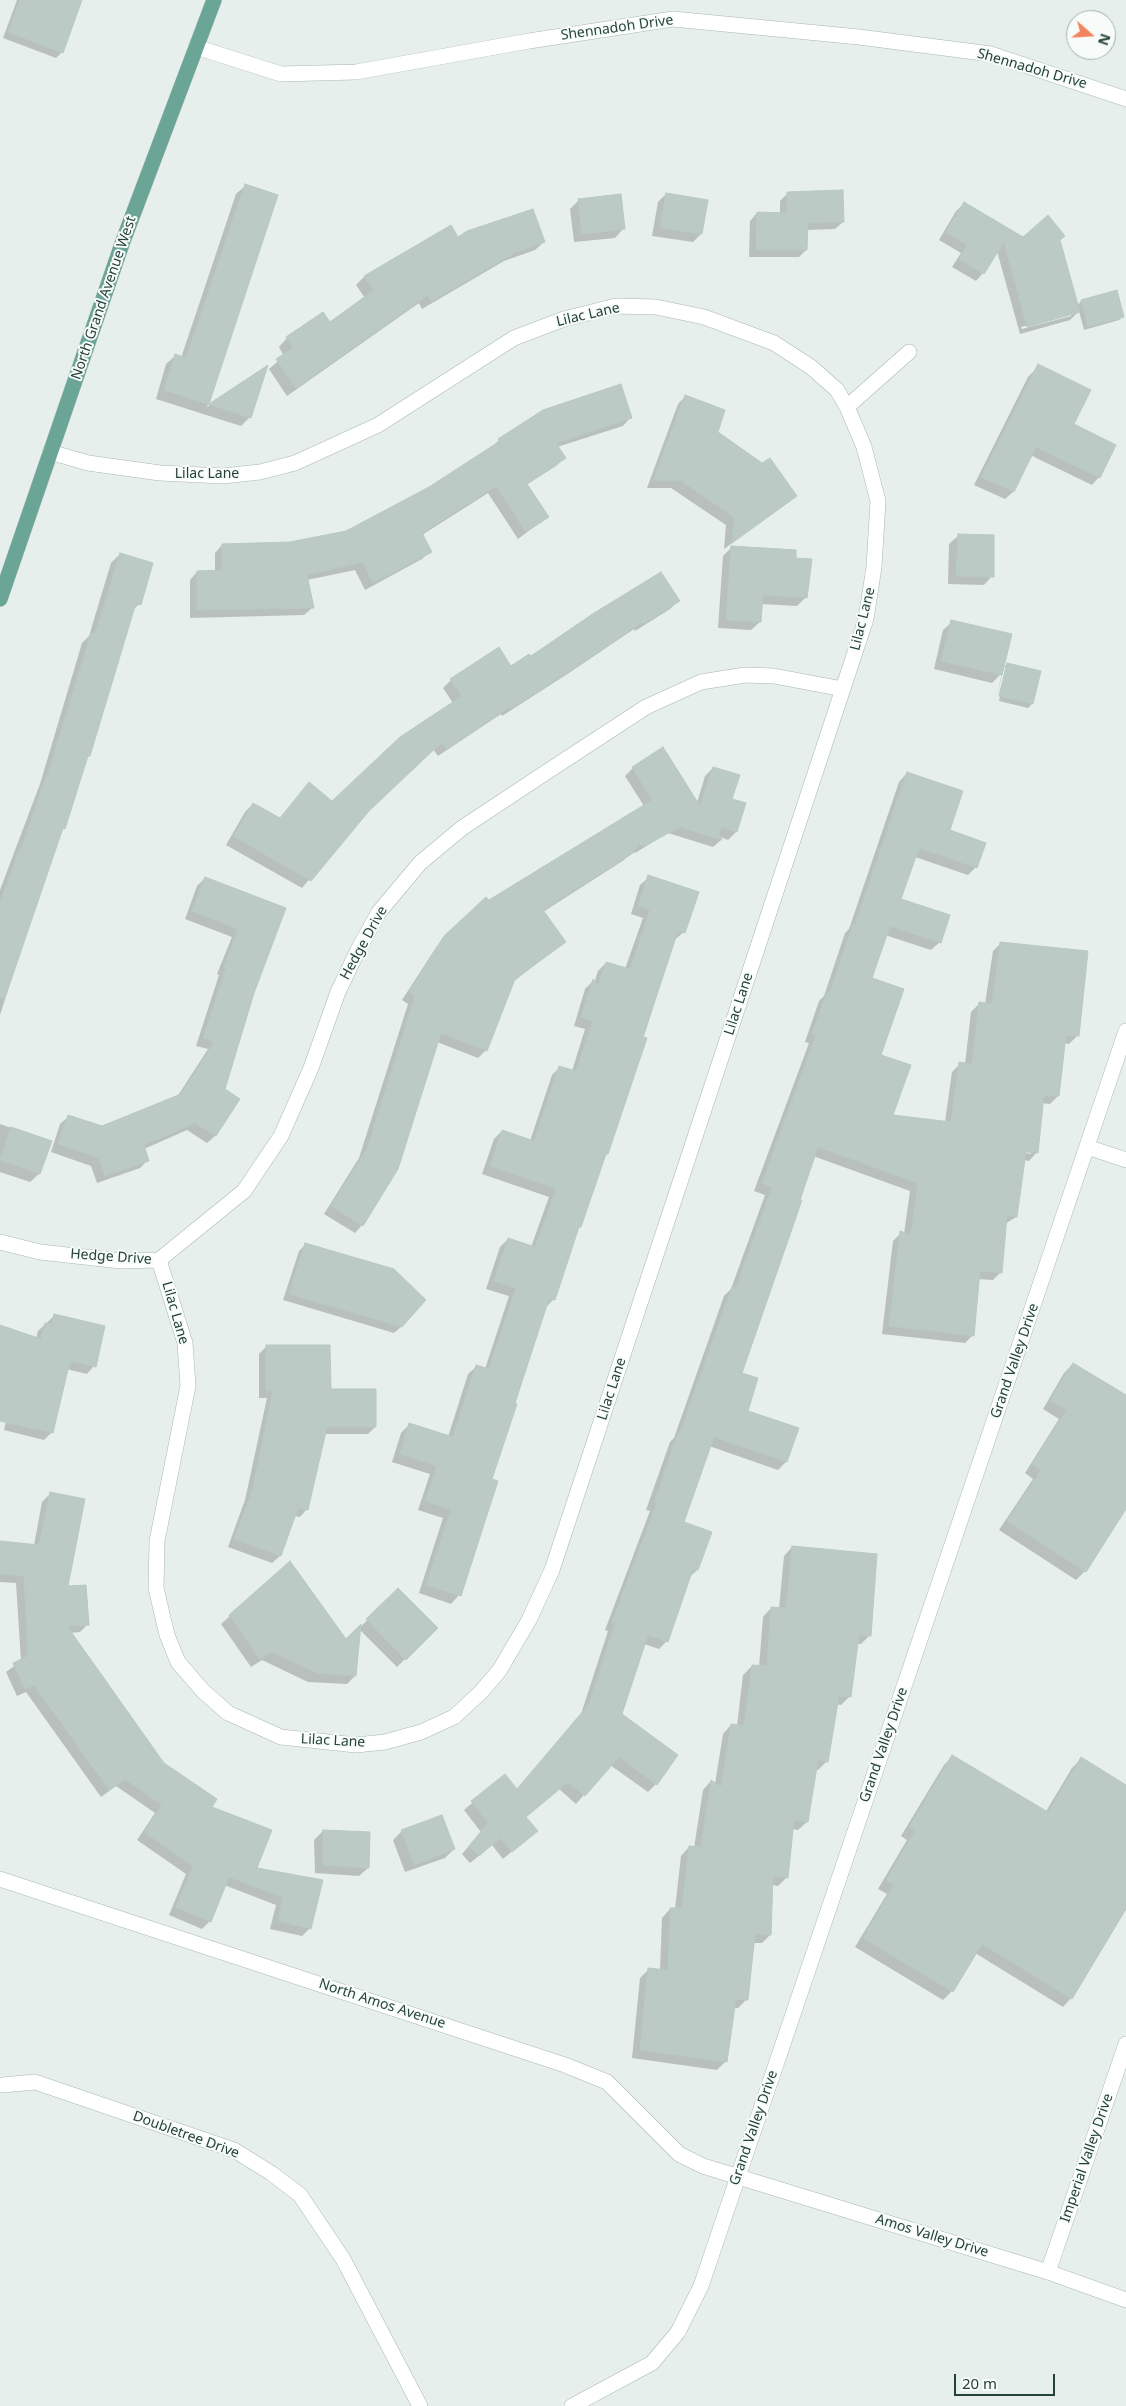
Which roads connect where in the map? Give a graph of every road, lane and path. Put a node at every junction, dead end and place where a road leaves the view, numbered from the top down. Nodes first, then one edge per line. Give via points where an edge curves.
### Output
1 (214, 0) edge
2 (196, 47) junction
3 (1126, 98) edge
4 (908, 352) dead end
5 (847, 407) junction
6 (50, 452) junction
7 (0, 599) edge
8 (843, 689) junction
9 (1126, 1030) edge
10 (1087, 1147) junction
11 (1126, 1160) edge
12 (0, 1242) edge
13 (158, 1260) junction
14 (0, 1879) edge
15 (1126, 2044) edge
16 (1, 2084) edge
17 (738, 2176) junction
18 (1048, 2272) junction
19 (1126, 2300) edge
20 (420, 2406) edge
21 (572, 2406) edge

1 - 2 main road, North Grand Avenue West
2 - 3 street, Shennadoh Drive via 281,74 356,72 673,19 991,54
2 - 6 main road, North Grand Avenue West via 123,241
4 - 5 street
5 - 6 street, Lilac Lane via 838,390 811,367 774,343 704,317 656,307 616,306 564,319 514,338 378,425 295,463 269,470 224,476 160,473 88,464
5 - 8 street, Lilac Lane via 864,447 878,501 874,567 866,619
6 - 7 main road, North Grand Avenue West
8 - 13 street, Hedge Drive via 774,676 745,675 700,682 646,707 462,828 427,857 379,912 362,943 338,992 311,1068 281,1136 250,1184
8 - 13 street, Lilac Lane via 552,1570 529,1620 499,1671 454,1717 421,1732 385,1742 356,1745 281,1737 228,1713 178,1662 167,1634 156,1588 157,1541 188,1386 185,1343
9 - 10 street, Grand Valley Drive
10 - 11 street
10 - 17 street, Grand Valley Drive
12 - 13 street, Hedge Drive via 40,1252 121,1261
14 - 17 street, North Amos Avenue via 565,2065 607,2082 679,2154 703,2166
15 - 18 street, Imperial Valley Drive
16 - 20 street, Doubletree Drive via 34,2082 234,2150 271,2172 300,2195 343,2259
17 - 18 street, Amos Valley Drive
17 - 21 street, Grand Valley Drive via 701,2286 678,2332 652,2363
18 - 19 street, Amos Valley Drive

